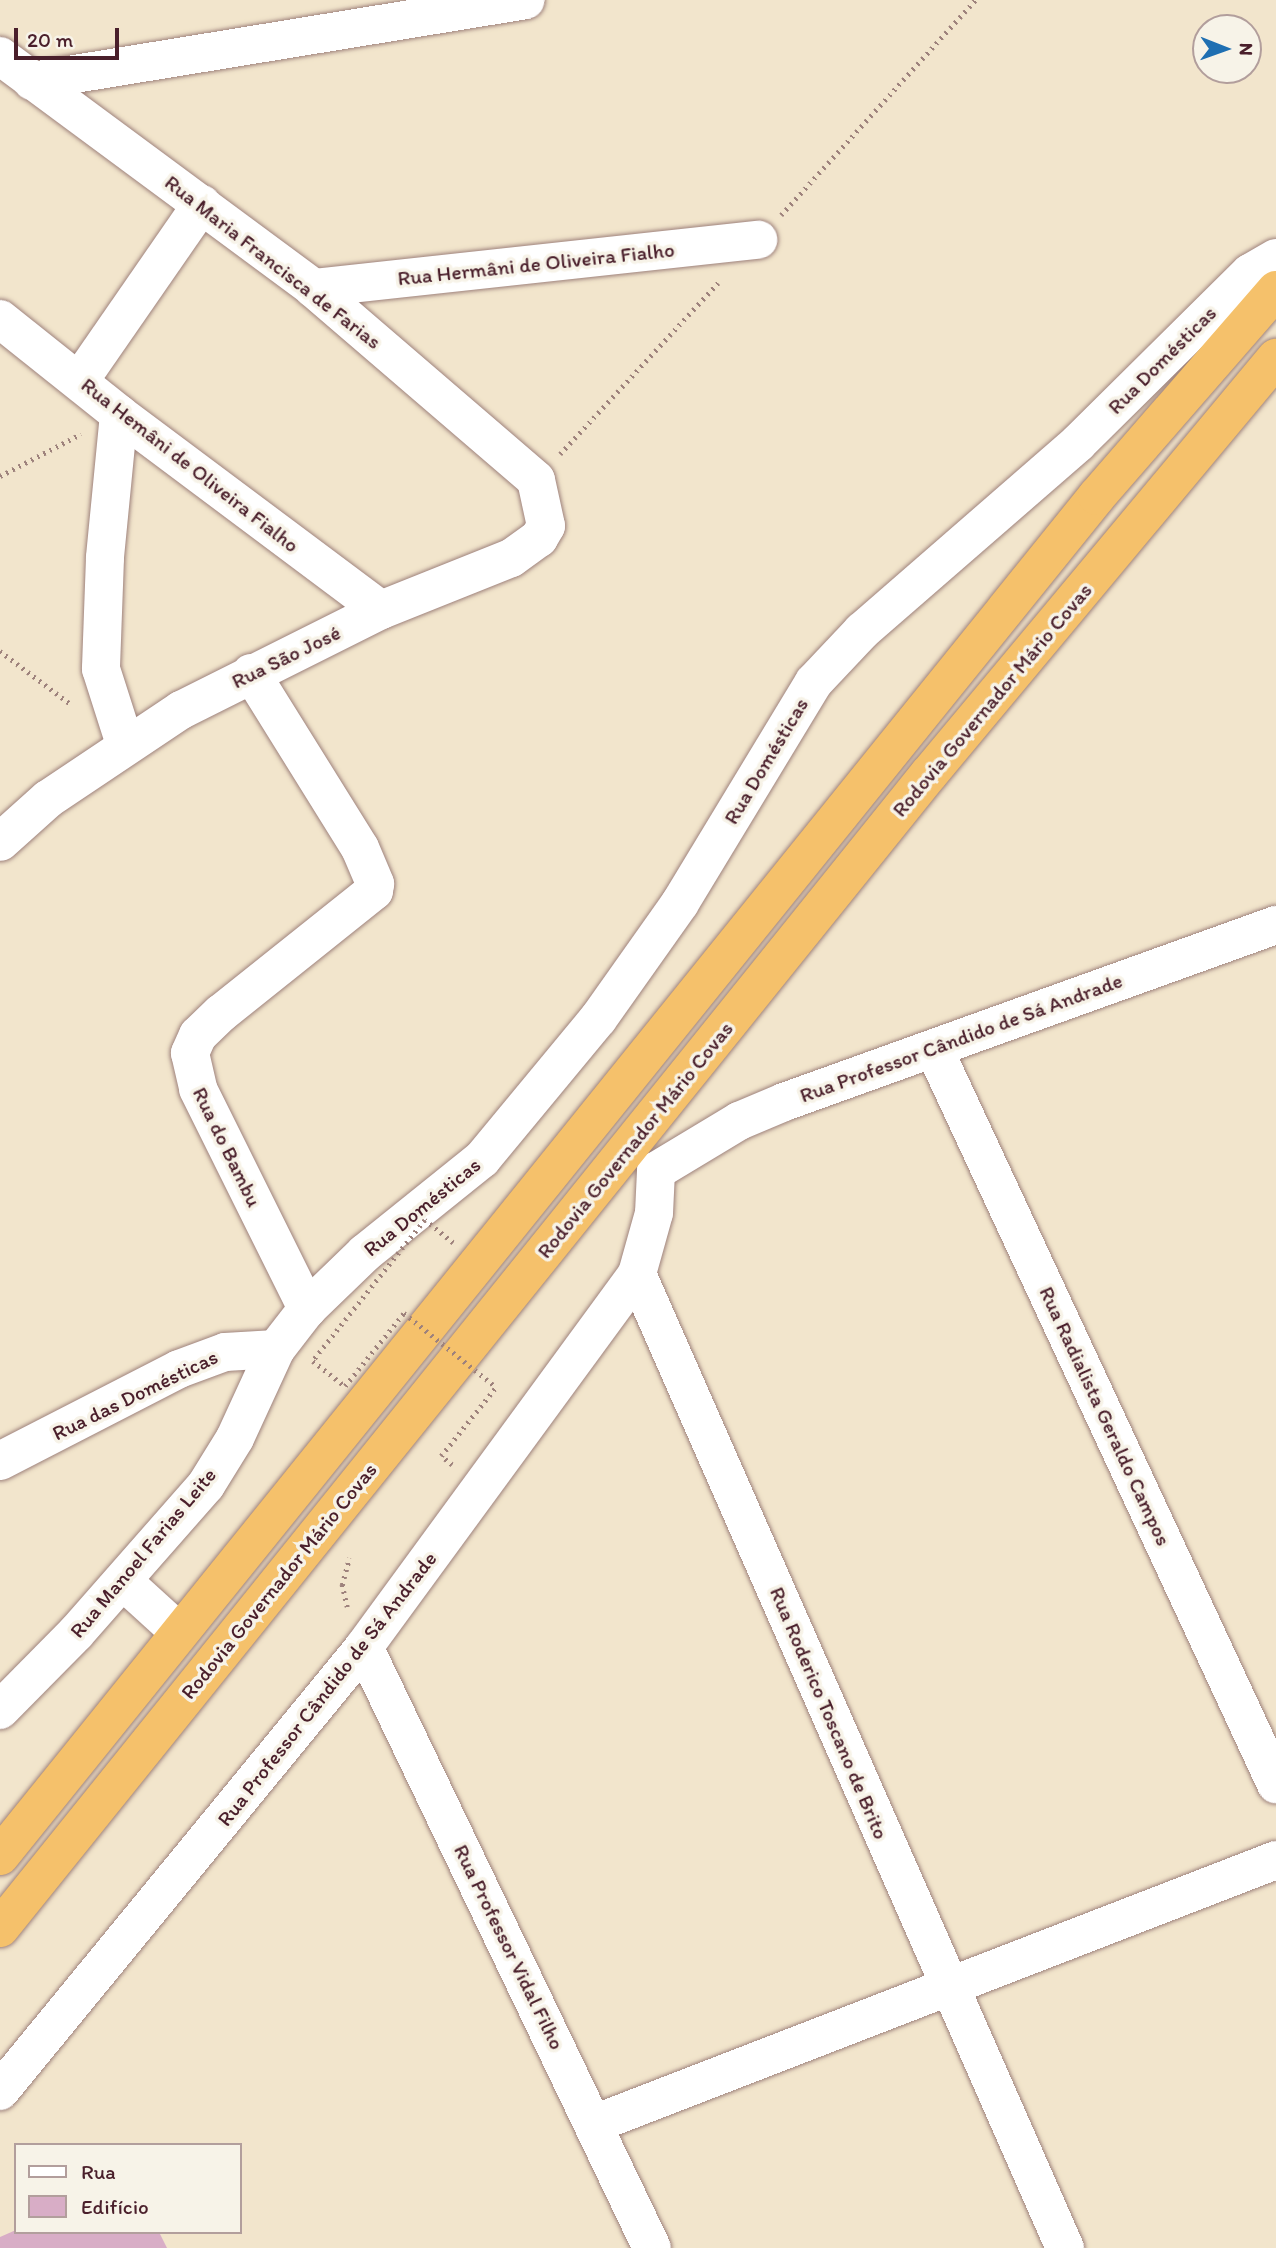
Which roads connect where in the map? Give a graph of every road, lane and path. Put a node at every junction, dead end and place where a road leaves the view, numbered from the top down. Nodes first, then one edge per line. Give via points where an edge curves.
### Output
1 (525, 0) edge
2 (0, 56) edge
3 (32, 81) junction
4 (202, 204) junction
5 (758, 240) dead end
6 (1276, 258) edge
7 (313, 288) junction
8 (1276, 290) edge
9 (0, 319) edge
10 (1276, 358) edge
11 (80, 380) junction
12 (119, 414) junction
13 (0, 476) edge
14 (536, 480) joint
15 (381, 610) junction
16 (0, 651) edge
17 (251, 673) junction
18 (125, 744) junction
19 (0, 842) edge
20 (1276, 925) edge
21 (934, 1049) junction
22 (643, 1159) junction
23 (453, 1243) dead end
24 (637, 1274) junction
25 (307, 1309) junction
26 (276, 1349) junction
27 (496, 1387) dead end
28 (0, 1461) edge
29 (123, 1581) junction
30 (178, 1632) junction
31 (365, 1647) junction
32 (0, 1710) edge
33 (1276, 1784) edge
34 (0, 1856) edge
35 (1276, 1860) edge
36 (0, 1928) edge
37 (948, 1990) junction
38 (0, 2091) edge
39 (594, 2124) junction
40 (652, 2248) edge
41 (1065, 2248) edge

1 - 3 street
2 - 3 street, Rua Maria Francisca de Farias
3 - 4 street, Rua Maria Francisca de Farias
4 - 7 street, Rua Maria Francisca de Farias
4 - 11 street
5 - 7 street, Rua Hermâni de Oliveira Fialho
6 - 25 street, Rua Domésticas via 1250,273 1078,443 862,631 814,682 680,903 574,1049 482,1159 365,1253
7 - 14 street, Rua Maria Francisca de Farias
8 - 30 highway, Rodovia Governador Mário Covas via 1088,507
9 - 11 street, Rua Hemâni de Oliveira Fialho
10 - 22 highway, Rodovia Governador Mário Covas via 938,763
11 - 12 street, Rua Hemâni de Oliveira Fialho
12 - 13 path
12 - 15 street, Rua Hemâni de Oliveira Fialho
12 - 18 street via 105,558 101,669
14 - 15 street, Rua São José via 546,526 528,547
15 - 17 street, Rua São José
16 - 18 path
17 - 18 street, Rua São José
17 - 25 street, Rua do Bambu via 369,863 374,891 221,1013 198,1035 190,1053 198,1089
18 - 19 street, Rua São José
20 - 21 street, Rua Professor Cândido de Sá Andrade
21 - 22 street, Rua Professor Cândido de Sá Andrade
21 - 33 street, Rua Radialista Geraldo Campos
22 - 24 street via 654,1213
22 - 36 highway, Rodovia Governador Mário Covas
23 - 27 path, bridge via 425,1220 313,1361 345,1386 404,1313
24 - 31 street, Rua Professor Cândido de Sá Andrade
24 - 37 street, Rua Roderico Toscano de Brito
25 - 26 street, Rua Manoel Farias Leite
26 - 28 street, Rua das Domésticas via 226,1352 179,1369
26 - 29 street, Rua Manoel Farias Leite via 235,1438 206,1485
29 - 30 street
29 - 32 street, Rua Manoel Farias Leite
30 - 34 highway, Rodovia Governador Mário Covas
31 - 38 street, Rua Professor Cândido de Sá Andrade
31 - 39 street, Rua Professor Vidal Filho
35 - 37 street
37 - 39 street
37 - 41 street, Rua Roderico Toscano de Brito
39 - 40 street, Rua Professor Vidal Filho

